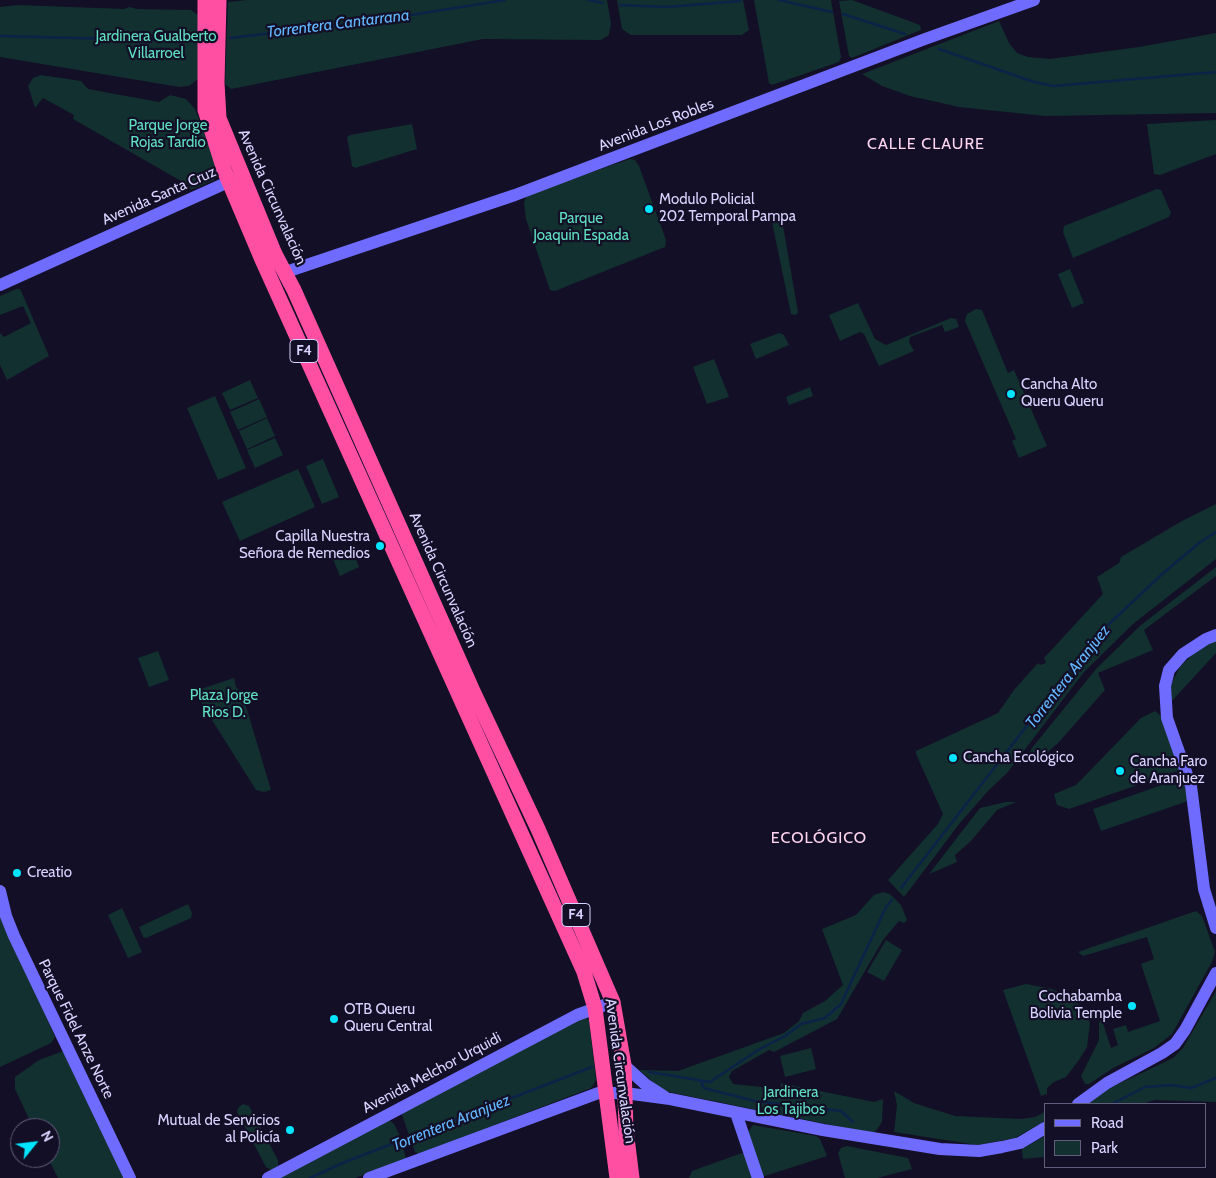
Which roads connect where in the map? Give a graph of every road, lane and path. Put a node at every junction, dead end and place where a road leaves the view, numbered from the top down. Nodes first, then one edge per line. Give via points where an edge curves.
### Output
1 (205, 0) edge
2 (219, 0) edge
3 (1034, 0) edge
4 (236, 179) junction
5 (286, 272) junction
6 (0, 285) edge
7 (1216, 635) edge
8 (0, 891) edge
9 (1216, 928) edge
10 (1216, 974) edge
11 (613, 1002) junction
12 (595, 1008) junction
13 (624, 1065) junction
14 (606, 1093) junction
15 (626, 1093) junction
16 (670, 1099) junction
17 (1079, 1103) edge
18 (736, 1113) junction
19 (1044, 1129) edge
20 (130, 1178) edge
21 (268, 1178) edge
22 (369, 1178) edge
23 (617, 1178) edge
24 (632, 1178) edge
25 (758, 1178) edge

1 - 4 highway, Avenida Circunvalación / F4 via 205,110
2 - 4 highway, Avenida Circunvalación / F4 via 218,109
3 - 5 main road, Avenida Los Robles via 515,195
4 - 5 highway, Avenida Circunvalación / F4
4 - 6 main road, Avenida Santa Cruz
4 - 12 highway, Avenida Circunvalación / F4 via 263,262 580,964
5 - 11 highway, Avenida Circunvalación / F4
7 - 9 main road via 1183,654 1169,670 1165,705 1191,786 1204,889
8 - 20 main road, Parque Fidel Anze Norte via 20,949
10 - 17 main road via 1174,1044
11 - 12 main road, Avenida Melchor Urquidi
11 - 13 highway, Avenida Circunvalación / F4
12 - 14 highway, Avenida Circunvalación / F4
12 - 21 main road, Avenida Melchor Urquidi
13 - 15 highway, Avenida Circunvalación / F4
13 - 16 main road via 652,1090
14 - 15 main road
14 - 22 main road via 591,1095
14 - 23 highway, Avenida Circunvalación / F4
15 - 16 main road
15 - 24 highway, Avenida Circunvalación / F4 via 626,1130
16 - 18 main road
18 - 19 main road via 916,1146 979,1151 1020,1143
18 - 25 main road

